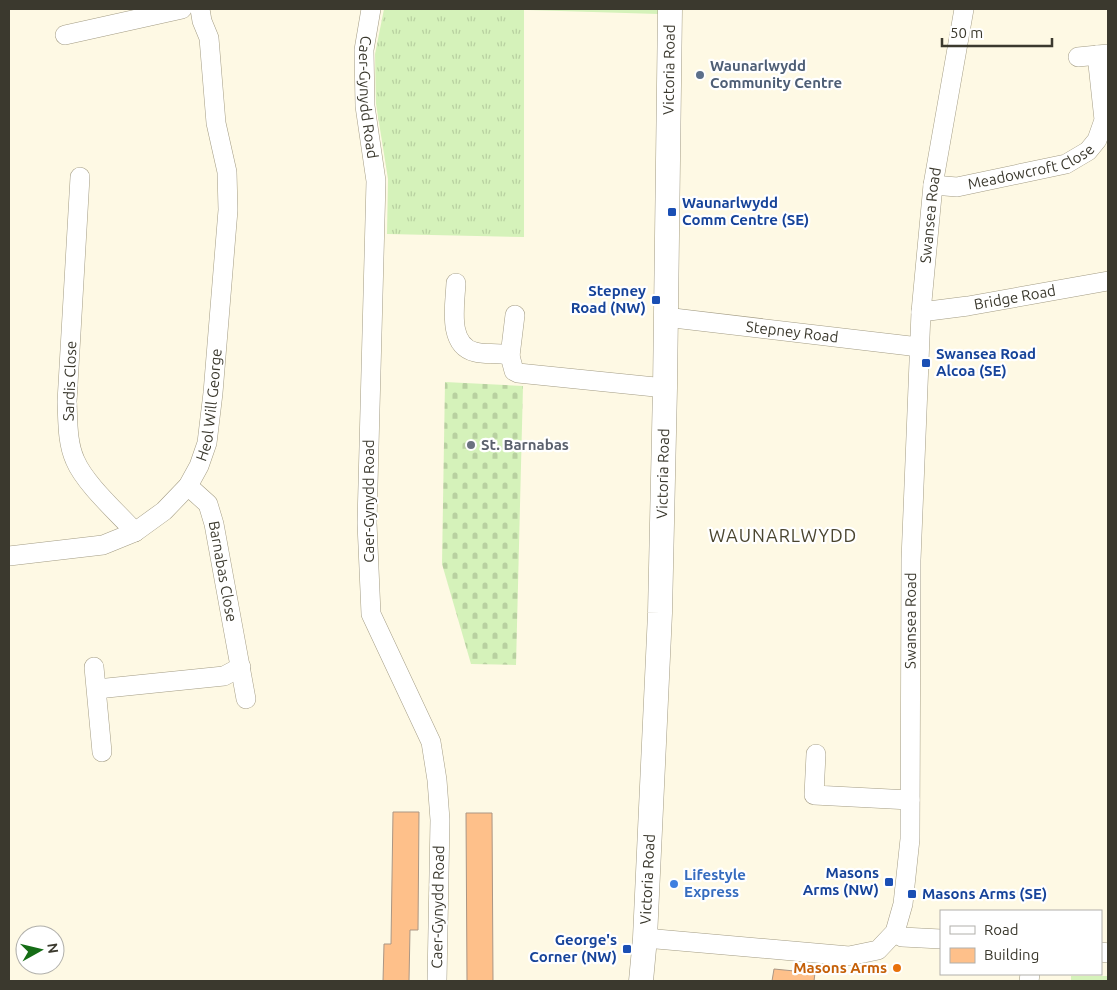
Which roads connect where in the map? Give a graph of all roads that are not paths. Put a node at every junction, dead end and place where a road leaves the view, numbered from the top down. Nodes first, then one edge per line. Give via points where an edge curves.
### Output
1 (182, 9) edge
2 (200, 9) edge
3 (371, 9) edge
4 (670, 9) edge
5 (964, 9) edge
6 (65, 35) dead end
7 (1103, 55) edge
8 (1078, 57) dead end
9 (80, 177) dead end
10 (933, 185) junction
11 (1108, 281) edge
12 (456, 283) dead end
13 (921, 312) junction
14 (515, 315) dead end
15 (665, 317) junction
16 (919, 347) junction
17 (510, 356) junction
18 (665, 388) junction
19 (188, 486) junction
20 (136, 532) junction
21 (9, 556) edge
22 (94, 667) dead end
23 (241, 667) junction
24 (98, 689) junction
25 (246, 699) dead end
26 (102, 752) dead end
27 (816, 754) dead end
28 (910, 800) junction
29 (895, 932) junction
30 (645, 938) junction
31 (940, 939) edge
32 (437, 981) edge
33 (641, 981) edge

1 - 6 street
2 - 19 street, Heol Will George via 209,38 216,123 227,172 228,210 207,443
3 - 32 street, Caer-Gynydd Road via 364,50 365,106 376,182 367,523 371,614 431,742 440,820
4 - 15 main road, Victoria Road
5 - 10 street, Swansea Road
7 - 8 street, Meadowcroft Close
7 - 10 street, Meadowcroft Close via 1104,120 1097,140 1088,151 1066,164 957,187
9 - 20 street, Sardis Close via 86,207 67,402 68,435 75,461 88,480
10 - 13 street, Swansea Road
11 - 13 street, Bridge Road
12 - 17 street via 455,322 462,344 476,352
13 - 16 street, Swansea Road
14 - 17 street
15 - 16 street, Stepney Road
15 - 18 main road, Victoria Road
16 - 28 street, Swansea Road via 911,560
17 - 18 street via 514,371 518,373
18 - 30 main road, Victoria Road via 660,613
19 - 20 street, Heol Will George via 164,511
19 - 23 street, Barnabas Close via 208,504 214,524
20 - 21 street, Heol Will George via 103,545
22 - 24 street
23 - 24 street via 224,676
23 - 25 street, Barnabas Close
24 - 26 street
27 - 28 street via 814,795
28 - 29 street, Swansea Road via 910,839
29 - 30 street, Swansea Road via 878,950 849,956
29 - 31 street via 902,937
30 - 33 main road

